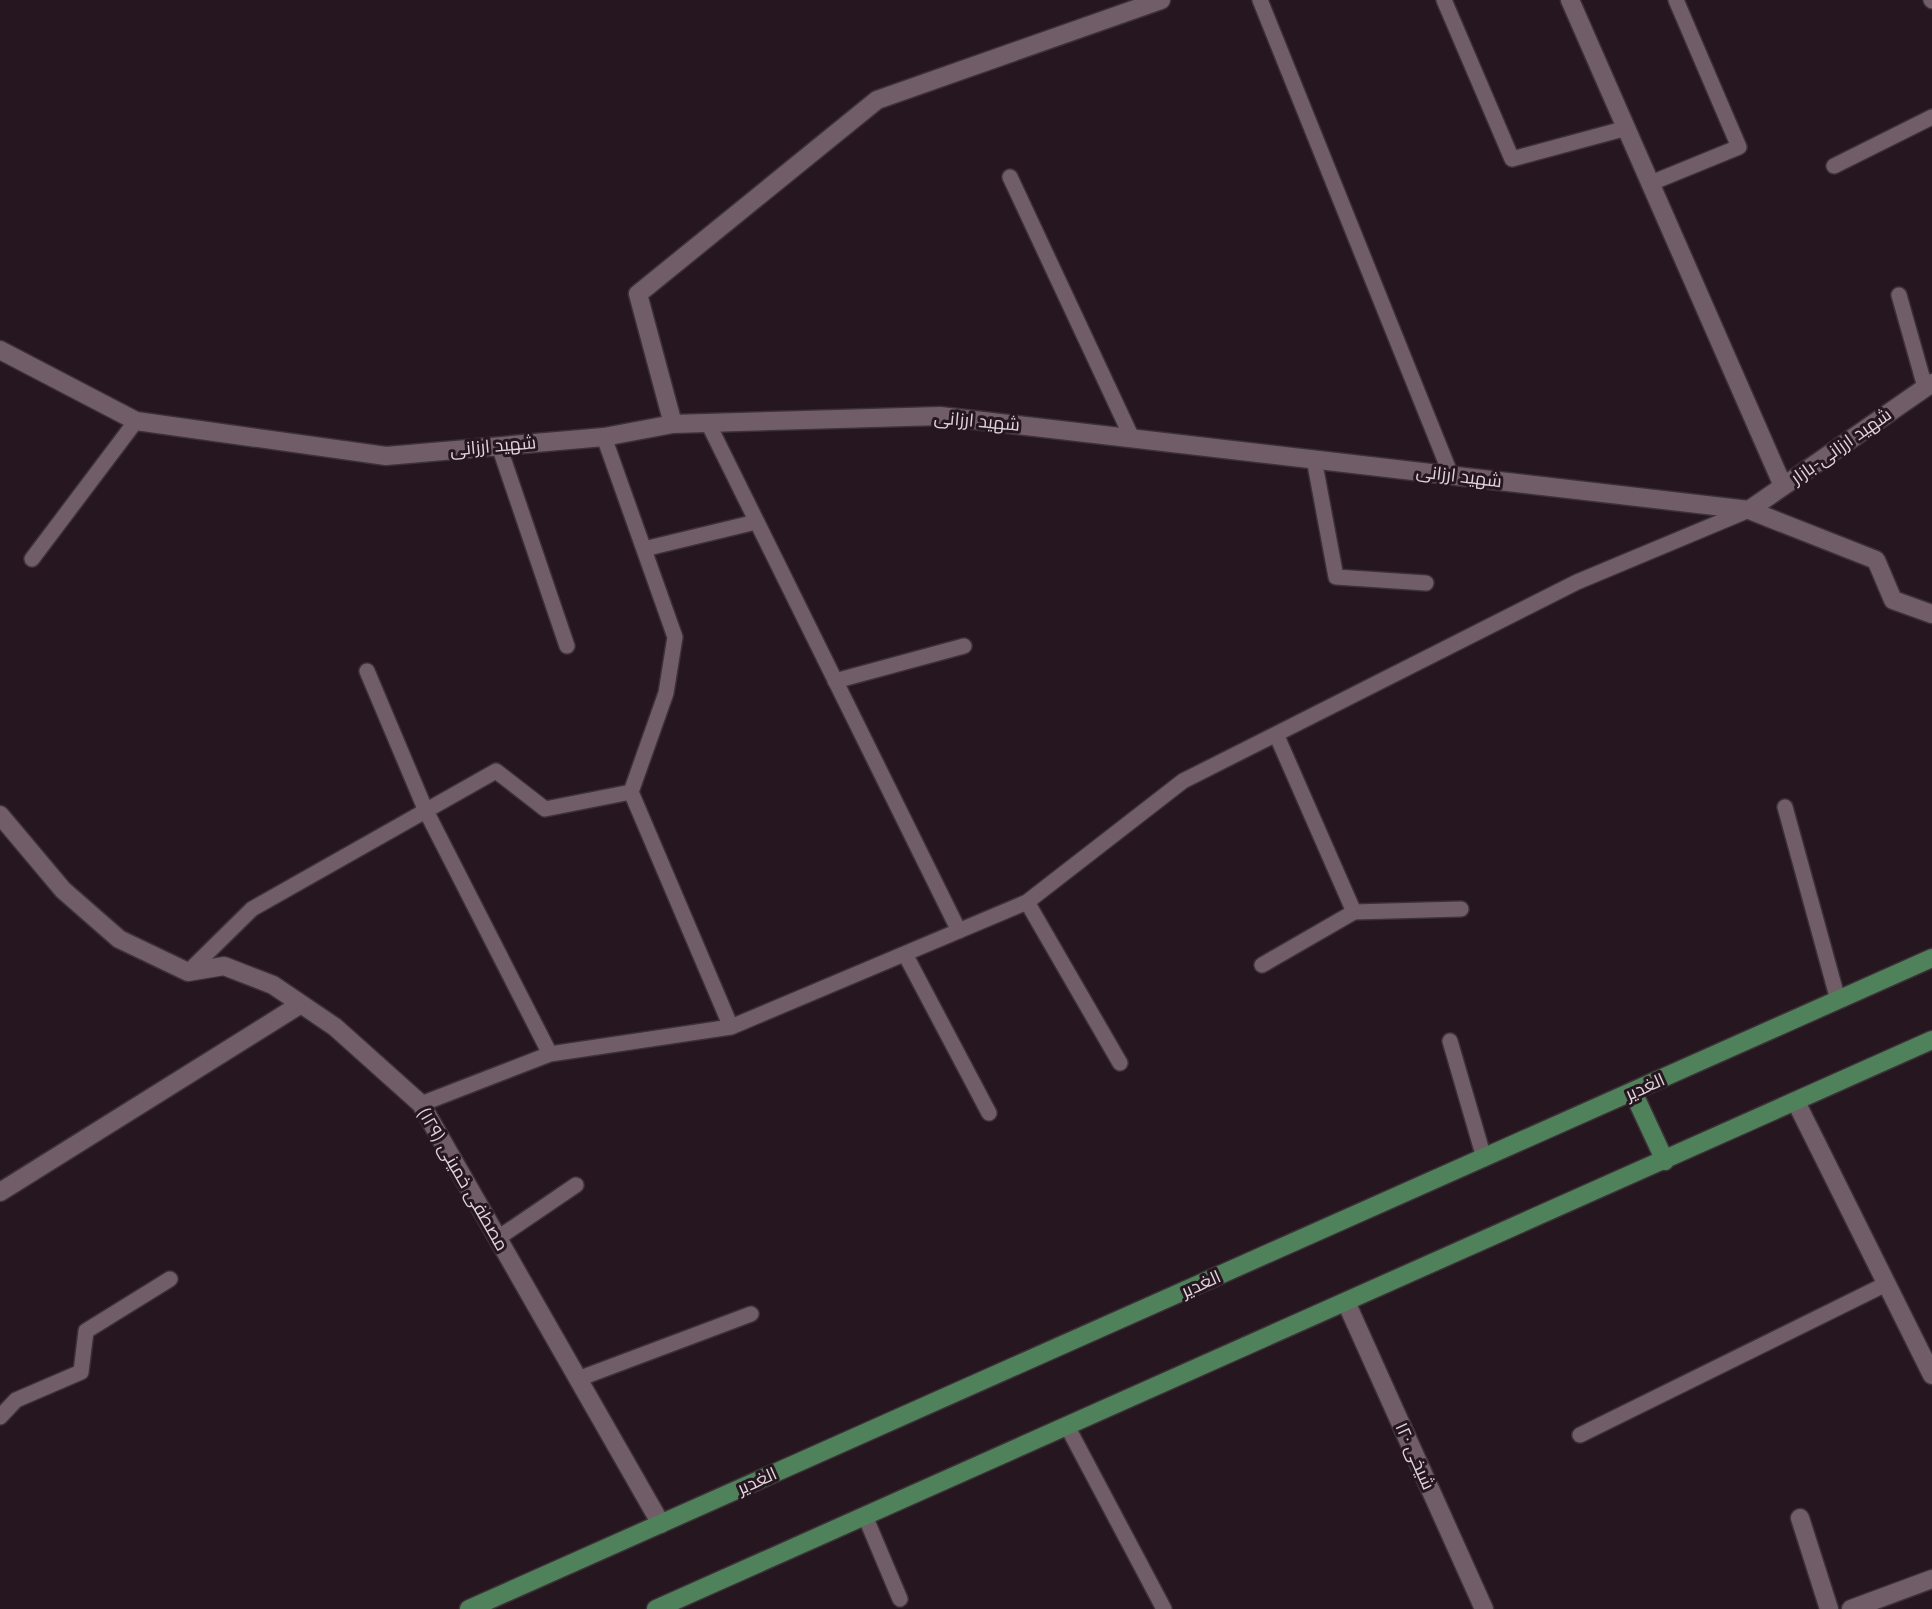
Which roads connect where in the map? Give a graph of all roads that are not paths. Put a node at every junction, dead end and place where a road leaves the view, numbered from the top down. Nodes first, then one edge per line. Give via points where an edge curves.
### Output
1 (1161, 0) edge
2 (1260, 0) edge
3 (1444, 0) edge
4 (1570, 0) edge
5 (1676, 0) edge
6 (1932, 117) edge
7 (1627, 128) junction
8 (1834, 166) dead end
9 (1010, 177) dead end
10 (1651, 183) junction
11 (1899, 295) dead end
12 (0, 350) edge
13 (1929, 385) edge
14 (136, 421) junction
15 (708, 423) junction
16 (673, 424) junction
17 (603, 437) junction
18 (1132, 438) junction
19 (499, 446) junction
20 (1314, 459) junction
21 (1450, 475) junction
22 (1783, 486) junction
23 (1749, 510) junction
24 (756, 522) junction
25 (644, 549) junction
26 (32, 559) dead end
27 (1426, 583) dead end
28 (1932, 614) edge
29 (567, 646) dead end
30 (964, 646) dead end
31 (367, 671) dead end
32 (835, 681) junction
33 (1276, 734) junction
34 (631, 792) junction
35 (1785, 807) dead end
36 (426, 811) junction
37 (0, 815) edge
38 (1027, 902) junction
39 (1461, 909) dead end
40 (1354, 912) junction
41 (959, 931) junction
42 (904, 954) junction
43 (1932, 958) edge
44 (1262, 965) dead end
45 (188, 972) junction
46 (1838, 1000) junction
47 (301, 1004) junction
48 (731, 1027) junction
49 (1932, 1040) edge
50 (1450, 1041) dead end
51 (550, 1054) junction
52 (1120, 1063) dead end
53 (1633, 1092) junction
54 (1796, 1102) junction
55 (421, 1104) junction
56 (989, 1113) dead end
57 (1484, 1158) junction
58 (1665, 1161) junction
59 (576, 1185) dead end
60 (0, 1192) edge
61 (498, 1238) junction
62 (170, 1279) dead end
63 (1886, 1284) junction
64 (1346, 1302) junction
65 (752, 1314) dead end
66 (1932, 1375) edge
67 (578, 1379) junction
68 (0, 1417) edge
69 (1067, 1426) junction
70 (1580, 1435) dead end
71 (866, 1516) junction
72 (1800, 1518) dead end
73 (661, 1524) junction
74 (1932, 1579) edge
75 (900, 1599) dead end
76 (469, 1609) edge
77 (656, 1609) edge
78 (1164, 1609) edge
79 (1484, 1609) edge
80 (1829, 1609) edge
81 (1851, 1609) edge

1 - 16 street via 877,100 638,294
2 - 21 lane
3 - 7 lane via 1512,159
4 - 7 street
5 - 10 lane via 1739,147
6 - 8 lane
7 - 10 street
9 - 18 lane
10 - 22 street
11 - 13 lane
12 - 14 street, شهید ارزانی
13 - 22 street, شهید ارزانی-بازار
14 - 19 street, شهید ارزانی via 386,456
14 - 26 lane
15 - 16 street, شهید ارزانی
15 - 18 street, شهید ارزانی via 939,416
15 - 24 lane
16 - 17 street, شهید ارزانی
17 - 19 street, شهید ارزانی
17 - 25 lane
18 - 20 street, شهید ارزانی
19 - 29 lane
20 - 21 street, شهید ارزانی
20 - 27 lane via 1336,577
21 - 23 street, شهید ارزانی
22 - 23 street, شهید ارزانی-بازار
23 - 28 street, شهید ارزانی via 1876,560 1893,600
23 - 33 lane via 1577,582
24 - 25 lane
24 - 32 lane
25 - 34 lane via 675,637 666,693
30 - 32 lane
31 - 36 lane
32 - 41 lane
33 - 38 lane via 1183,781
33 - 40 lane
34 - 36 lane via 545,809 496,771
34 - 48 lane
35 - 46 lane
36 - 45 lane via 252,909
36 - 51 lane
37 - 45 street via 63,890 119,939
38 - 41 lane
38 - 52 lane
39 - 40 lane
40 - 44 lane
41 - 42 lane
42 - 48 lane
42 - 56 lane
43 - 46 main road, الغدیر
45 - 47 street, مصطفی خمینی (۱۲۹) via 224,966 273,985
46 - 53 main road, الغدیر
47 - 55 street, مصطفی خمینی (۱۲۹) via 335,1027
47 - 60 street
48 - 51 lane
49 - 54 main road
50 - 57 lane
51 - 55 lane
53 - 57 main road, الغدیر
53 - 58 main road
54 - 58 main road
54 - 63 street
55 - 61 street, مصطفی خمینی (۱۲۹)
57 - 73 main road, الغدیر
58 - 64 main road
59 - 61 lane
61 - 67 street, مصطفی خمینی (۱۲۹)
62 - 68 lane via 86,1331 81,1372 16,1400
63 - 66 street
63 - 70 lane
64 - 69 main road
64 - 79 street, شیخی ۱۲۰
65 - 67 lane
67 - 73 street, مصطفی خمینی (۱۲۹)
69 - 71 main road
69 - 78 lane
71 - 75 lane
71 - 77 main road
72 - 80 street
73 - 76 main road, الغدیر
74 - 81 street

